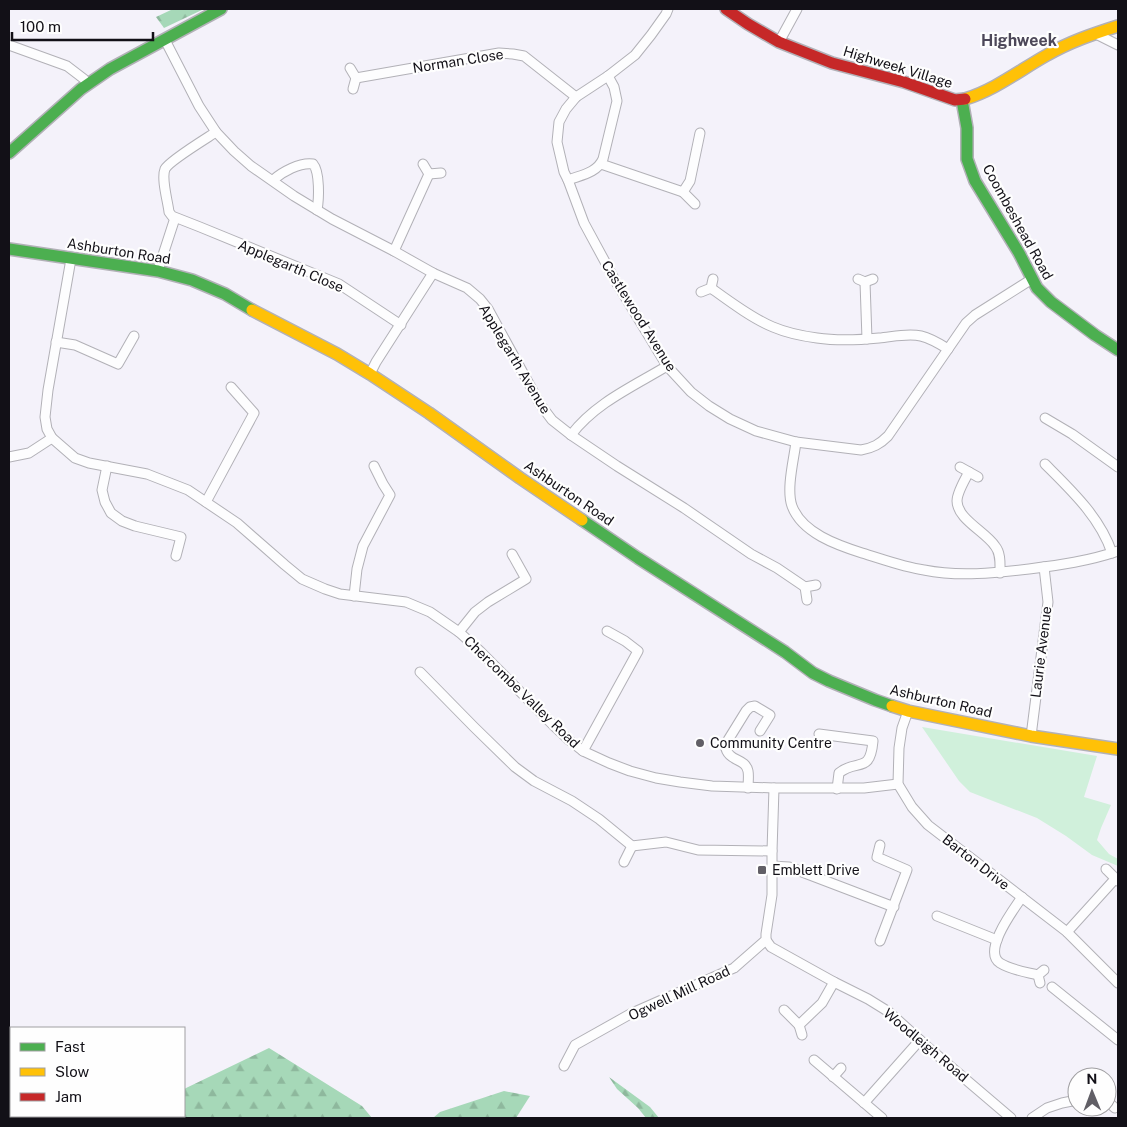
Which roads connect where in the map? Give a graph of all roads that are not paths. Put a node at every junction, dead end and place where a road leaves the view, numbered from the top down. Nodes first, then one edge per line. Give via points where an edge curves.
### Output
1 (221, 9) edge
2 (668, 9) edge
3 (726, 9) edge
4 (797, 9) edge
5 (1118, 26) edge
6 (1096, 34) junction
7 (165, 40) junction
8 (779, 42) junction
9 (9, 45) edge
10 (1118, 45) edge
11 (350, 68) dead end
12 (608, 76) junction
13 (356, 78) junction
14 (84, 79) dead end
15 (353, 89) dead end
16 (576, 97) junction
17 (962, 100) junction
18 (216, 132) junction
19 (700, 133) dead end
20 (9, 153) edge
21 (423, 164) dead end
22 (601, 164) junction
23 (441, 173) dead end
24 (429, 174) junction
25 (273, 180) junction
26 (568, 180) junction
27 (683, 192) junction
28 (695, 204) dead end
29 (317, 210) junction
30 (176, 218) junction
31 (9, 249) edge
32 (394, 251) junction
33 (71, 259) junction
34 (158, 271) junction
35 (433, 273) junction
36 (1032, 279) junction
37 (866, 280) dead end
38 (702, 292) dead end
39 (401, 325) junction
40 (134, 336) dead end
41 (867, 339) junction
42 (56, 342) junction
43 (948, 349) junction
44 (1118, 350) edge
45 (667, 366) junction
46 (370, 374) junction
47 (231, 387) dead end
48 (1045, 418) dead end
49 (571, 435) junction
50 (52, 438) junction
51 (796, 442) junction
52 (9, 457) edge
53 (1044, 464) dead end
54 (107, 466) junction
55 (374, 466) dead end
56 (960, 467) dead end
57 (1118, 467) edge
58 (969, 472) junction
59 (978, 477) dead end
60 (206, 502) junction
61 (1115, 552) edge
62 (512, 554) dead end
63 (176, 556) dead end
64 (1044, 567) junction
65 (1000, 573) junction
66 (816, 585) dead end
67 (805, 588) junction
68 (354, 596) junction
69 (807, 600) dead end
70 (607, 631) dead end
71 (459, 632) junction
72 (420, 672) dead end
73 (908, 711) junction
74 (760, 731) dead end
75 (819, 734) dead end
76 (1032, 736) junction
77 (1118, 749) edge
78 (583, 751) junction
79 (898, 784) junction
80 (748, 788) junction
81 (774, 788) junction
82 (837, 789) junction
83 (880, 845) dead end
84 (632, 846) junction
85 (772, 851) junction
86 (624, 862) dead end
87 (772, 866) junction
88 (1106, 868) dead end
89 (1117, 880) edge
90 (1022, 897) junction
91 (894, 907) junction
92 (937, 916) dead end
93 (1066, 932) junction
94 (766, 940) junction
95 (997, 940) junction
96 (880, 941) dead end
97 (1041, 976) dead end
98 (834, 982) junction
99 (1118, 983) edge
100 (1052, 987) dead end
101 (784, 1010) dead end
102 (799, 1025) junction
103 (802, 1035) dead end
104 (1117, 1036) edge
105 (920, 1040) junction
106 (814, 1060) dead end
107 (564, 1066) dead end
108 (841, 1068) dead end
109 (834, 1077) junction
110 (1067, 1102) edge
111 (864, 1103) junction
112 (882, 1118) edge
113 (1011, 1118) edge
114 (1032, 1118) edge

1 - 7 main road
2 - 12 street, Castlewood Avenue via 652,35
3 - 8 main road, Highweek Village
4 - 8 street
5 - 6 main road, Highweek Village
6 - 10 street
6 - 17 main road, Highweek Village via 1047,54 991,89
7 - 18 street, Applegarth Avenue
7 - 20 main road via 85,86
8 - 17 main road, Highweek Village via 832,63
9 - 14 street via 67,66
11 - 13 street
12 - 16 street, Castlewood Avenue
12 - 22 street via 617,101
13 - 15 street
13 - 16 street, Norman Close via 513,54 524,56
16 - 26 street, Castlewood Avenue via 559,122 558,132
17 - 36 main road, Coombeshead Road via 967,128 967,159 975,181
18 - 25 street, Applegarth Avenue via 251,166
18 - 30 street via 165,170 169,212
19 - 27 street via 690,181
21 - 24 street
22 - 26 street via 595,170
22 - 27 street
23 - 24 street
24 - 32 street
25 - 29 street, Applegarth Avenue
25 - 29 street via 307,163 313,164 317,173
26 - 45 street, Castlewood Avenue via 584,223
27 - 28 street
29 - 32 street, Applegarth Avenue
30 - 34 street
30 - 39 street, Applegarth Close via 339,284
31 - 33 main road, Ashburton Road
32 - 35 street, Applegarth Avenue
33 - 34 main road, Ashburton Road
33 - 42 street
34 - 46 main road, Ashburton Road via 192,280 225,294
35 - 39 street
35 - 49 street, Applegarth Avenue via 467,288 480,299 540,404 552,420
36 - 43 street, Castlewood Avenue via 975,315
36 - 44 main road, Coombeshead Road via 1051,302
37 - 41 street
38 - 41 street via 712,284 742,309 771,326 793,334
39 - 46 street
40 - 42 street via 118,364 75,345
41 - 43 street via 909,334 922,336
42 - 50 street via 45,405 47,428
43 - 51 street, Castlewood Avenue via 881,444 861,450
45 - 49 street via 601,405
45 - 51 street, Castlewood Avenue via 691,392 730,419 756,431
46 - 73 main road, Ashburton Road via 638,558 813,673
47 - 60 street via 254,414
48 - 57 street
49 - 67 street, Applegarth Avenue
50 - 52 street via 29,454
50 - 54 street, Chercombe Valley Road via 75,458
51 - 65 street via 790,494 792,506 818,535 835,544 910,568 949,573
53 - 61 street via 1084,506
54 - 60 street, Chercombe Valley Road via 147,474 188,490
54 - 63 street via 102,490 111,513 135,526 181,537
55 - 68 street via 390,495 363,546
56 - 58 street
58 - 59 street
58 - 65 street via 957,500 959,509 996,546
60 - 68 street, Chercombe Valley Road via 237,523 302,578 325,589
61 - 64 street
62 - 71 street via 526,580 475,612
64 - 65 street
64 - 76 street, Laurie Avenue via 1048,602
66 - 67 street
67 - 69 street
68 - 71 street, Chercombe Valley Road via 406,602 430,612
70 - 78 street via 638,651
71 - 78 street, Chercombe Valley Road
72 - 84 street via 515,767 599,819
73 - 76 main road, Ashburton Road
73 - 79 street via 899,748
74 - 80 street via 770,715 750,706 725,744 728,754 748,769
75 - 82 street via 873,741 871,757 865,764 844,768
76 - 77 main road, Ashburton Road
78 - 80 street, Chercombe Valley Road via 656,778
79 - 82 street
79 - 90 street, Barton Drive via 928,825
80 - 81 street, Chercombe Valley Road
81 - 82 street
81 - 85 street
83 - 91 street via 878,857 907,870
84 - 85 street via 666,842 698,850
84 - 86 street
85 - 87 street
87 - 91 street via 789,867
87 - 94 street
88 - 89 street
89 - 93 street
90 - 93 street, Barton Drive
90 - 95 street
91 - 96 street
92 - 95 street
93 - 99 street, Barton Drive
94 - 98 street, Woodleigh Road via 771,947
94 - 107 street, Ogwell Mill Road via 734,968 632,1013 575,1045
95 - 97 street via 995,959 1015,970
98 - 102 street via 822,1004
98 - 105 street, Woodleigh Road via 889,1012
100 - 104 street
101 - 102 street
102 - 103 street
105 - 111 street
105 - 113 street, Woodleigh Road
106 - 109 street
108 - 109 street
109 - 111 street
110 - 114 street via 1047,1108
111 - 112 street

